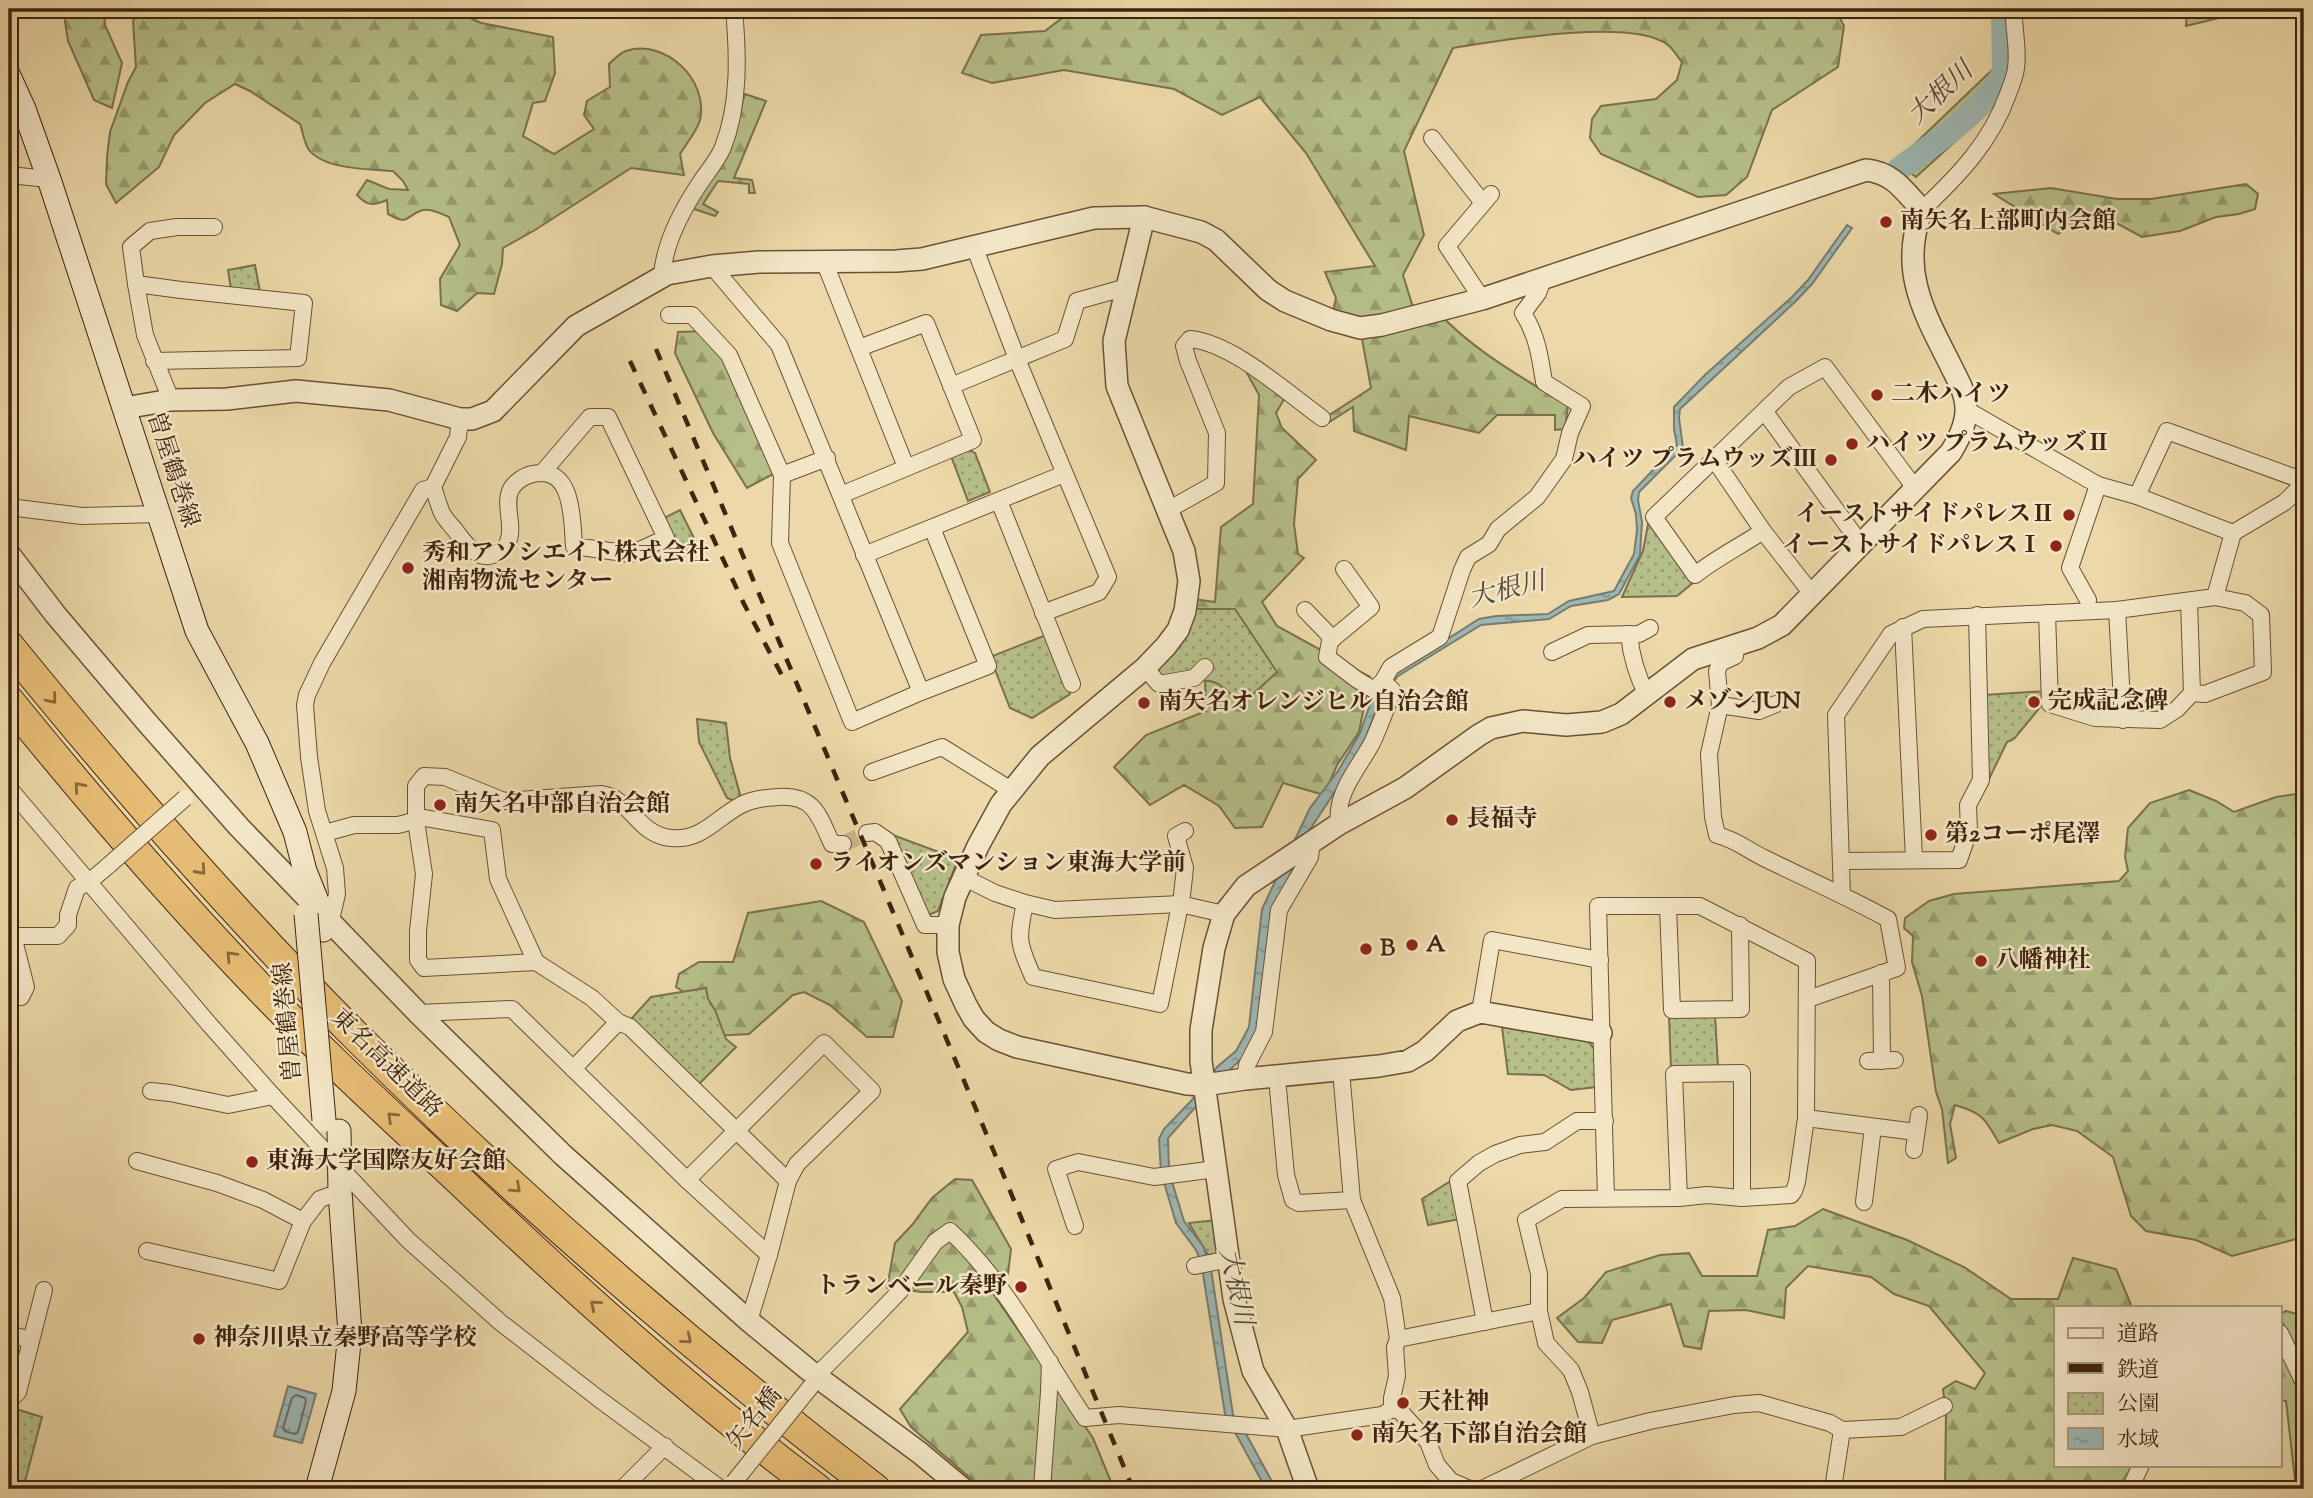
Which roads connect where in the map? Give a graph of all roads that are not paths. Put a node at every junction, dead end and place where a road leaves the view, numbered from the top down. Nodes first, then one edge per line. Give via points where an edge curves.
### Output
1 (734, 9) edge
2 (2014, 9) edge
3 (9, 76) edge
4 (1432, 138) dead end
5 (9, 175) edge
6 (49, 179) junction
7 (1922, 210) junction
8 (1143, 217) junction
9 (214, 227) dead end
10 (974, 246) junction
11 (824, 261) junction
12 (712, 266) junction
13 (662, 276) junction
14 (1543, 279) junction
15 (136, 284) junction
16 (1127, 287) junction
17 (1482, 299) junction
18 (669, 315) dead end
19 (859, 348) junction
20 (1017, 359) junction
21 (154, 361) junction
22 (951, 386) junction
23 (171, 400) junction
24 (124, 408) junction
25 (1966, 410) junction
26 (1765, 412) junction
27 (1322, 418) dead end
28 (460, 419) junction
29 (827, 458) junction
30 (1714, 459) junction
31 (906, 467) junction
32 (542, 473) junction
33 (1064, 474) junction
34 (782, 475) junction
35 (2302, 484) edge
36 (2098, 485) junction
37 (433, 487) junction
38 (1915, 488) junction
39 (841, 495) junction
40 (2137, 496) junction
41 (999, 501) junction
42 (9, 507) edge
43 (1168, 510) junction
44 (159, 514) junction
45 (932, 528) junction
46 (1763, 531) junction
47 (2233, 533) junction
48 (1860, 543) junction
49 (9, 554) edge
50 (864, 555) junction
51 (1344, 569) dead end
52 (1812, 594) junction
53 (2215, 597) junction
54 (2088, 600) dead end
55 (2189, 601) junction
56 (1305, 610) dead end
57 (2117, 610) junction
58 (1044, 613) junction
59 (2047, 613) junction
60 (1977, 615) junction
61 (1650, 628) dead end
62 (1903, 628) junction
63 (1629, 634) junction
64 (1333, 639) junction
65 (1736, 645) junction
66 (9, 646) edge
67 (1552, 652) dead end
68 (1205, 667) dead end
69 (1145, 668) junction
70 (1072, 684) dead end
71 (1387, 685) junction
72 (921, 692) junction
73 (2192, 693) junction
74 (1647, 695) junction
75 (9, 702) edge
76 (1776, 704) dead end
77 (1720, 705) junction
78 (2123, 720) junction
79 (872, 772) dead end
80 (9, 788) edge
81 (1011, 790) junction
82 (193, 791) junction
83 (416, 821) junction
84 (1339, 824) junction
85 (325, 833) junction
86 (867, 833) dead end
87 (1176, 835) dead end
88 (1310, 842) junction
89 (843, 844) dead end
90 (1914, 859) junction
91 (1841, 861) junction
92 (963, 877) junction
93 (89, 882) junction
94 (1842, 895) junction
95 (1025, 903) junction
96 (1180, 904) junction
97 (1668, 906) junction
98 (317, 914) junction
99 (1224, 915) junction
100 (948, 925) junction
101 (1740, 925) junction
102 (11, 936) edge
103 (1600, 960) junction
104 (536, 962) junction
105 (1881, 973) junction
106 (9, 998) edge
107 (1808, 999) junction
108 (1479, 1012) junction
109 (418, 1013) junction
110 (618, 1022) junction
111 (1601, 1033) junction
112 (1882, 1061) dead end
113 (573, 1069) junction
114 (1341, 1070) junction
115 (1277, 1078) junction
116 (1245, 1079) junction
117 (1204, 1085) junction
118 (151, 1091) dead end
119 (273, 1096) junction
120 (1806, 1118) junction
121 (1605, 1121) junction
122 (1873, 1126) junction
123 (736, 1132) junction
124 (1914, 1150) dead end
125 (137, 1161) dead end
126 (339, 1165) junction
127 (1216, 1170) junction
128 (687, 1180) junction
129 (788, 1181) junction
130 (340, 1192) junction
131 (1679, 1198) junction
132 (1742, 1198) junction
133 (1606, 1199) junction
134 (1352, 1200) junction
135 (1864, 1202) dead end
136 (303, 1221) junction
137 (1075, 1226) dead end
138 (147, 1251) dead end
139 (769, 1255) junction
140 (1221, 1260) junction
141 (1195, 1266) dead end
142 (44, 1290) dead end
143 (1539, 1311) junction
144 (750, 1321) junction
145 (1485, 1322) junction
146 (9, 1337) edge
147 (2282, 1337) edge
148 (1398, 1339) junction
149 (31, 1340) junction
150 (1050, 1360) junction
151 (814, 1380) junction
152 (2304, 1382) edge
153 (9, 1398) edge
154 (1944, 1406) dead end
155 (1392, 1409) junction
156 (1287, 1429) junction
157 (1842, 1430) junction
158 (1592, 1436) junction
159 (664, 1446) junction
160 (2141, 1466) edge
161 (728, 1487) edge
162 (317, 1489) edge
163 (622, 1489) edge
164 (817, 1489) edge
165 (875, 1489) edge
166 (963, 1489) edge
167 (1042, 1489) edge
168 (1308, 1489) edge
169 (1470, 1489) edge
170 (1482, 1489) edge
171 (1833, 1489) edge
172 (2130, 1489) edge

1 - 13 street via 733,109 722,149 686,207 663,258
2 - 7 street via 2016,67 2001,113 1976,155
3 - 6 main road, 曽屋鶴巻線
4 - 17 street via 1487,198 1447,246
5 - 6 street
6 - 24 main road, 曽屋鶴巻線
7 - 14 street via 1890,176 1866,170
7 - 25 street via 1913,244 1916,288 1923,312 1963,391
8 - 10 street via 1094,218
8 - 16 street
8 - 17 street via 1201,232 1285,301 1360,328
9 - 15 street via 150,232 131,247
10 - 11 street via 922,259
10 - 20 street
11 - 12 street
11 - 19 street
12 - 13 street
12 - 29 street via 779,345
13 - 28 street via 576,326 493,411
14 - 17 street
14 - 71 street via 1522,313 1538,345 1544,382 1582,406 1564,459 1537,497 1498,529 1489,544 1468,557 1440,637 1391,667
15 - 21 street
15 - 21 street via 304,303 298,358
16 - 20 street via 1076,301 1065,339
16 - 43 street via 1114,341 1117,386
18 - 34 street via 692,315 729,355
19 - 22 street via 926,323
19 - 31 street
20 - 22 street
20 - 33 street
21 - 23 street
22 - 31 street via 973,440
23 - 24 street
23 - 28 street via 316,392 389,400
24 - 44 main road, 曽屋鶴巻線
25 - 36 street
25 - 38 street via 1964,427 1951,452
26 - 30 street
26 - 38 street via 1789,387 1825,367
26 - 48 street
27 - 43 street via 1237,355 1190,339 1184,346 1188,361 1217,433 1216,482
28 - 37 street via 458,437
29 - 34 street
29 - 39 street
30 - 46 street
30 - 46 street via 1654,517 1696,575
31 - 39 street
32 - 32 street via 564,485 574,546 631,554 666,538 608,417 590,417
32 - 37 street via 531,474 513,486 508,499 509,540 492,556 471,550 442,515
33 - 41 street
33 - 58 street via 1108,577 1099,592
34 - 72 street via 780,543 852,722
35 - 40 street via 2167,431
35 - 47 street via 2285,502
36 - 40 street
36 - 54 street via 2070,568
37 - 85 street via 423,490 307,695 309,757
38 - 48 street
39 - 50 street
40 - 47 street
41 - 45 street
41 - 58 street
42 - 44 street via 82,516
43 - 69 street via 1184,551 1189,581 1185,611 1178,630
44 - 98 main road, 曽屋鶴巻線 via 197,631 257,743 295,832
45 - 50 street
45 - 72 street via 988,666
46 - 52 street
47 - 53 street
48 - 52 street
49 - 82 street
50 - 72 street
51 - 64 street via 1366,589 1371,607
52 - 65 street via 1782,625
53 - 55 street
53 - 73 street via 2245,603 2261,615 2263,672 2205,694
55 - 57 street
55 - 73 street
56 - 64 street
57 - 59 street
57 - 78 street
58 - 70 street
59 - 60 street
59 - 78 street via 2050,704 2095,718
60 - 62 street via 1923,619
60 - 90 street via 1981,780 1968,805 1969,831 1959,860
61 - 63 street
62 - 90 street
62 - 91 street via 1891,634 1836,715
63 - 67 street via 1588,635
63 - 74 street via 1630,652
64 - 71 street via 1327,657 1374,690
65 - 74 street via 1693,659
65 - 77 street via 1735,656 1718,666
66 -> 165 highway, 東名高速道路 via 144,806 366,1047 649,1306
68 - 69 street via 1194,678 1159,684
69 - 81 street via 1040,755
71 - 84 street via 1393,691 1373,741 1340,798
73 - 78 street via 2160,720
74 - 84 street via 1602,722 1523,721 1492,728 1405,788
164 -> 75 highway, 東名高速道路 via 574,1287 358,1084 180,902
76 - 77 street via 1759,711
77 - 94 street via 1709,754 1717,835
79 - 81 street via 942,747
80 - 93 street
81 - 92 street
82 - 93 street, bridge
82 - 98 street
83 - 85 street via 354,825
83 - 89 street via 416,786 424,776 439,776 504,801 612,796 641,825 667,838 694,837 749,801 798,797 817,812 832,844
83 - 104 street via 425,818 492,830 498,879
83 - 104 street via 424,874 418,960 424,968
84 - 88 street
85 - 98 street via 337,894
86 - 100 street via 876,832 888,841 925,925
87 - 96 street via 1185,868
88 - 99 street via 1246,886
88 - 116 street via 1310,857 1279,910 1264,1032
90 - 91 street
91 - 94 street
92 - 95 street
92 - 100 street
93 - 102 street via 77,888 68,925 58,936
93 - 119 street
94 - 105 street via 1888,919 1897,968
95 - 96 street via 1055,909
95 - 96 street via 1020,946 1033,977 1160,1004
96 - 99 street
97 - 101 street via 1700,906
97 - 101 street via 1671,1010 1741,1009
97 - 103 street via 1598,906
98 - 109 street
98 - 126 main road, 曽屋鶴巻線, bridge via 332,1126 327,1139
99 - 117 street via 1201,1030
100 - 117 street via 954,979 965,1005 986,1032 1017,1047
101 - 107 street via 1807,961
102 - 106 street via 26,987 21,997
103 - 108 street via 1492,940
103 - 111 street
104 - 110 street
105 - 107 street
105 - 112 street
107 - 120 street
108 - 111 street
108 - 114 street via 1457,1021 1408,1061
109 - 113 street via 512,1009
109 - 144 street via 563,1155
110 - 113 street
110 - 123 street via 630,1027
111 - 121 street
113 - 128 street
114 - 115 street
114 - 134 street
115 - 116 street
115 - 134 street via 1286,1175 1293,1200
116 - 117 street
117 - 127 street
118 - 119 street via 228,1105
119 - 126 street
120 - 122 street
120 - 132 street via 1794,1191 1785,1196
121 - 133 street
121 - 145 street via 1577,1121 1545,1142 1495,1154 1458,1181
122 - 124 street via 1918,1123
122 - 135 street
123 - 128 street
123 - 129 street
123 - 129 street via 824,1043 872,1091 797,1164
125 - 136 street via 217,1183
126 - 130 main road, 曽屋鶴巻線
126 - 159 street via 408,1240 500,1322
127 - 137 street via 1165,1176 1078,1162 1056,1168
127 - 140 street
128 - 139 street
129 - 139 street
130 - 136 street via 320,1199
130 - 162 main road, 曽屋鶴巻線 via 351,1333 344,1391
131 - 132 street
131 - 132 street via 1674,1074 1742,1073
131 - 133 street
133 - 143 street via 1562,1199 1526,1220 1539,1273
134 - 148 street via 1392,1298
136 - 138 street via 279,1282
139 - 144 street
140 - 141 street
140 - 156 street via 1253,1371
142 - 149 street
143 - 145 street
143 - 158 street via 1546,1343 1571,1370
144 - 151 street
145 - 148 street
146 - 149 street
147 - 152 street
148 - 155 street
149 - 153 street via 18,1392
150 - 151 street, 矢名橋 via 1015,1309 950,1231 935,1242 916,1271
150 - 156 street via 1086,1418 1119,1415
150 - 167 street
151 - 161 street, 矢名橋, bridge
151 - 166 street via 920,1453
154 - 157 street via 1901,1427
155 - 156 street via 1382,1415
155 - 169 street via 1400,1411 1428,1442 1437,1465 1451,1482
156 - 168 street
157 - 158 street via 1759,1403
157 - 171 street
158 - 170 street
159 - 161 street
159 - 163 street
160 - 172 street

